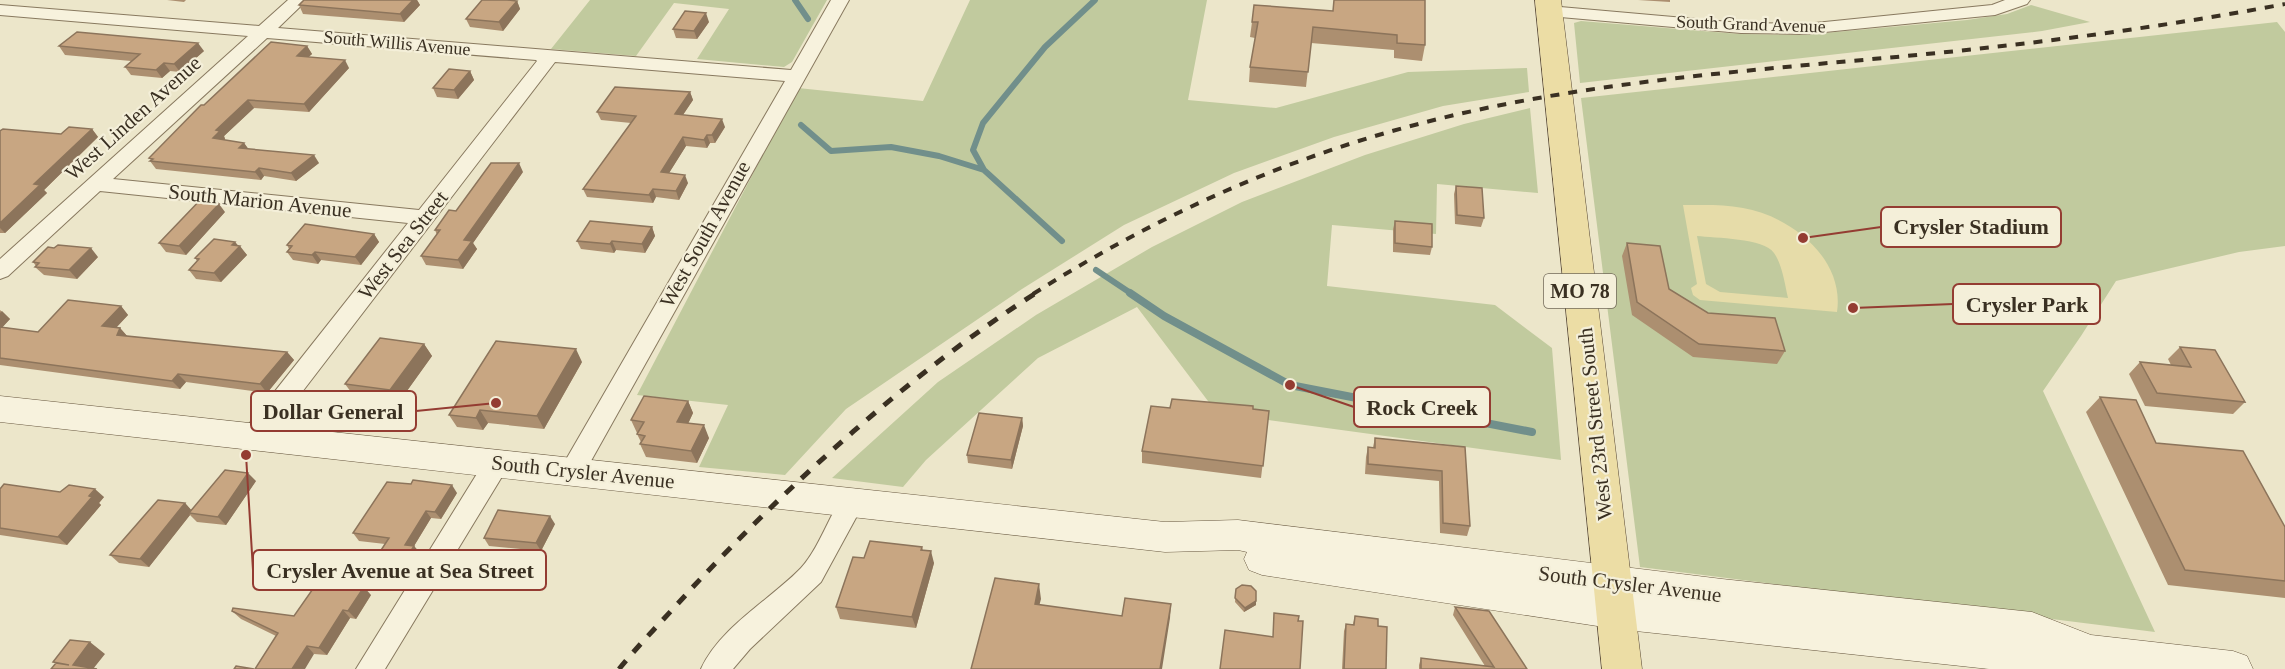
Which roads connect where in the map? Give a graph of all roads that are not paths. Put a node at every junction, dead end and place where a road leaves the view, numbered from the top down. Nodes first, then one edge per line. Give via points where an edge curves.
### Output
1 (297, 0) edge
2 (840, 0) edge
3 (2022, 0) edge
4 (1549, 5) edge
5 (0, 10) edge
6 (263, 32) junction
7 (541, 55) junction
8 (794, 76) junction
9 (96, 184) junction
10 (425, 218) junction
11 (0, 271) edge
12 (0, 409) edge
13 (254, 436) junction
14 (497, 463) junction
15 (573, 470) junction
16 (851, 503) junction
17 (1615, 597) junction
18 (370, 669) edge
19 (715, 669) edge
20 (1622, 669) edge
21 (2233, 669) edge

1 - 6 street, West Linden Avenue
2 - 8 street, West South Avenue
3 - 4 street, South Grand Avenue via 1995,10 1813,29 1741,28
4 - 17 main road, West 23rd Street South / MO 78
5 - 6 street, South Willis Avenue
6 - 7 street, South Willis Avenue
6 - 9 street, West Linden Avenue
7 - 8 street, South Willis Avenue
7 - 10 street, West Sea Street via 546,61
8 - 15 street, West South Avenue
9 - 10 street, South Marion Avenue
9 - 11 street, West Linden Avenue
10 - 13 street, West Sea Street
12 - 13 main road, South Crysler Avenue
13 - 14 main road, South Crysler Avenue
14 - 15 main road, South Crysler Avenue
14 - 18 street
15 - 16 main road, South Crysler Avenue
16 - 17 main road, South Crysler Avenue via 1165,537 1236,555
16 - 19 street via 812,574 740,640
17 - 20 main road, West 23rd Street South / MO 78
17 - 21 main road, South Crysler Avenue via 2043,657 2090,653

